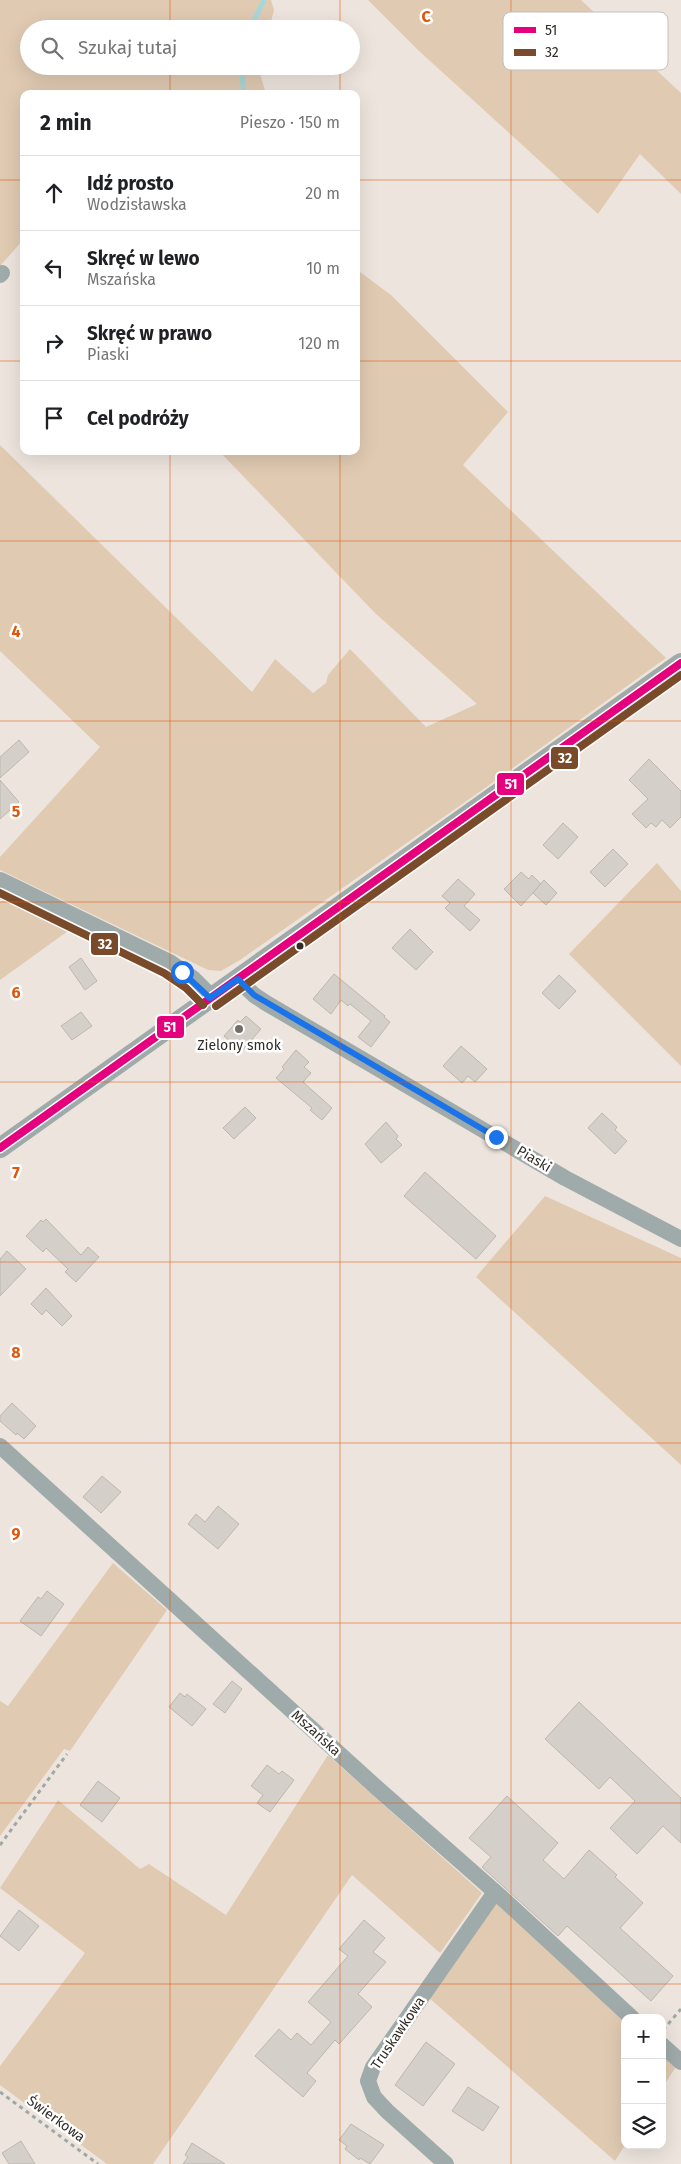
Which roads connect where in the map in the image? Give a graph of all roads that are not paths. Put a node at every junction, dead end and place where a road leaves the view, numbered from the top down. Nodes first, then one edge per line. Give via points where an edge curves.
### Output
1 (681, 664) edge
2 (0, 882) edge
3 (238, 979) junction
4 (210, 998) junction
5 (0, 1148) edge
6 (681, 1239) edge
7 (0, 1446) edge
8 (495, 1892) junction
9 (628, 2014) edge
10 (666, 2049) edge
11 (681, 2062) edge
12 (446, 2164) edge

1 - 3 street
2 - 4 street via 169,964
3 - 4 street
3 - 6 street, Piaski via 254,995 566,1178
4 - 5 street
7 - 8 street, Mszańska
8 - 9 street, Mszańska
8 - 12 street, Truskawkowa via 373,2067 368,2081 374,2096 387,2111
10 - 11 street

